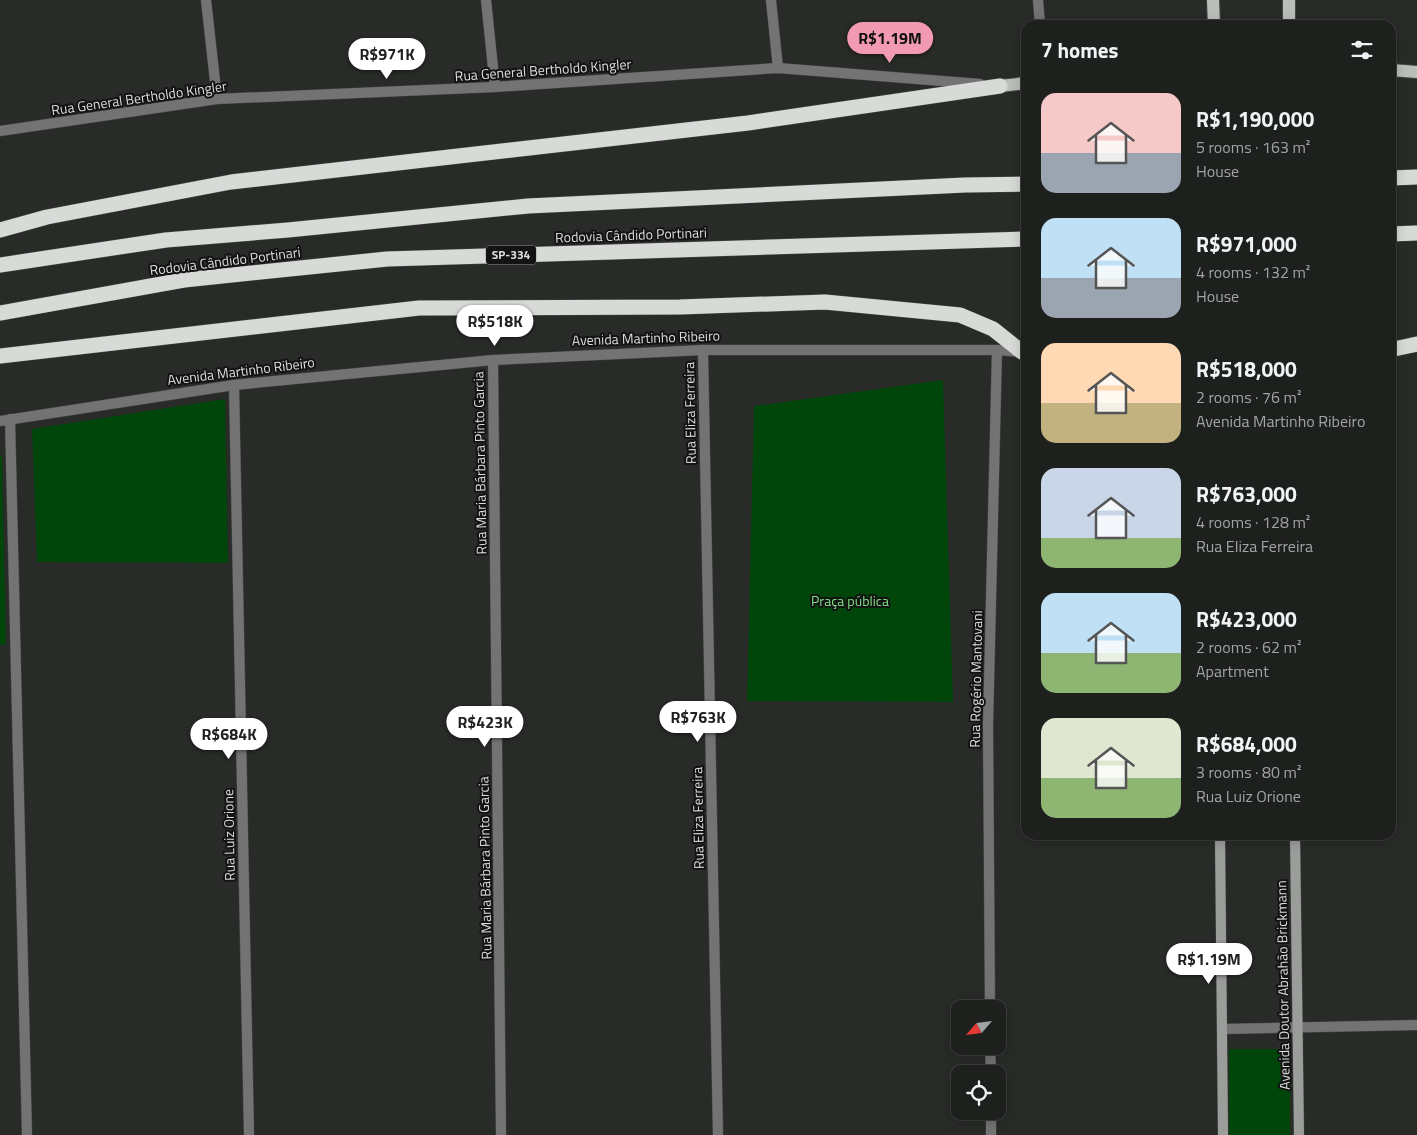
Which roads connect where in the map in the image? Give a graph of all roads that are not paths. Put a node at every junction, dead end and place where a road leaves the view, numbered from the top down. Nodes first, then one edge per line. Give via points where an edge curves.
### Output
1 (206, 0) edge
2 (486, 0) edge
3 (771, 0) edge
4 (1038, 0) edge
5 (1213, 0) edge
6 (1289, 0) edge
7 (1040, 20) edge
8 (1214, 20) edge
9 (1289, 20) edge
10 (778, 68) junction
11 (1396, 70) edge
12 (1417, 72) edge
13 (1021, 83) edge
14 (1000, 86) junction
15 (495, 88) junction
16 (217, 99) junction
17 (0, 131) edge
18 (1417, 177) edge
19 (1396, 178) edge
20 (1021, 184) edge
21 (0, 230) edge
22 (1396, 234) edge
23 (1417, 234) edge
24 (1021, 239) edge
25 (0, 265) edge
26 (0, 313) edge
27 (1417, 344) edge
28 (1396, 348) edge
29 (1417, 348) edge
30 (1396, 349) edge
31 (703, 350) junction
32 (997, 350) junction
33 (1021, 350) edge
34 (1021, 352) edge
35 (0, 356) edge
36 (493, 360) junction
37 (234, 385) junction
38 (5, 420) edge
39 (1220, 840) edge
40 (1295, 840) edge
41 (990, 1000) edge
42 (1417, 1025) edge
43 (1298, 1027) junction
44 (1222, 1029) junction
45 (991, 1120) edge
46 (27, 1135) edge
47 (249, 1135) edge
48 (501, 1135) edge
49 (718, 1135) edge
50 (991, 1135) edge
51 (1223, 1135) edge
52 (1299, 1135) edge

1 - 16 street
2 - 15 street
3 - 10 street
4 - 7 street
5 - 8 main road
6 - 9 main road
10 - 14 street, Rua General Bertholdo Kingler
10 - 15 street, Rua General Bertholdo Kingler
11 - 12 main road
13 - 14 main road
14 - 21 highway via 748,123 231,182 47,217
15 - 16 street, Rua General Bertholdo Kingler
16 - 17 street, Rua General Bertholdo Kingler
18 - 19 highway
20 - 25 highway, Rodovia Cândido Portinari via 528,206 166,240
22 - 23 highway
24 - 26 highway, Rodovia Cândido Portinari / SP-334 via 387,260 184,280
27 - 28 highway
29 - 30 street
31 - 32 street, Avenida Martinho Ribeiro
31 - 36 street, Avenida Martinho Ribeiro
31 - 49 street, Rua Eliza Ferreira
32 - 34 street, Avenida Martinho Ribeiro
32 - 41 street, Rua Rogério Mantovani via 988,725
33 - 35 highway via 993,328 960,315 825,302 680,307 419,308
36 - 37 street, Avenida Martinho Ribeiro
36 - 48 street, Rua Maria Bárbara Pinto Garcia
37 - 38 street, Avenida Martinho Ribeiro
37 - 47 street, Rua Luiz Orione
38 - 46 street
39 - 44 main road
40 - 43 main road, Avenida Doutor Abrahão Brickmann
42 - 43 street
43 - 44 street
43 - 52 main road, Avenida Doutor Abrahão Brickmann
44 - 51 main road
45 - 50 street

